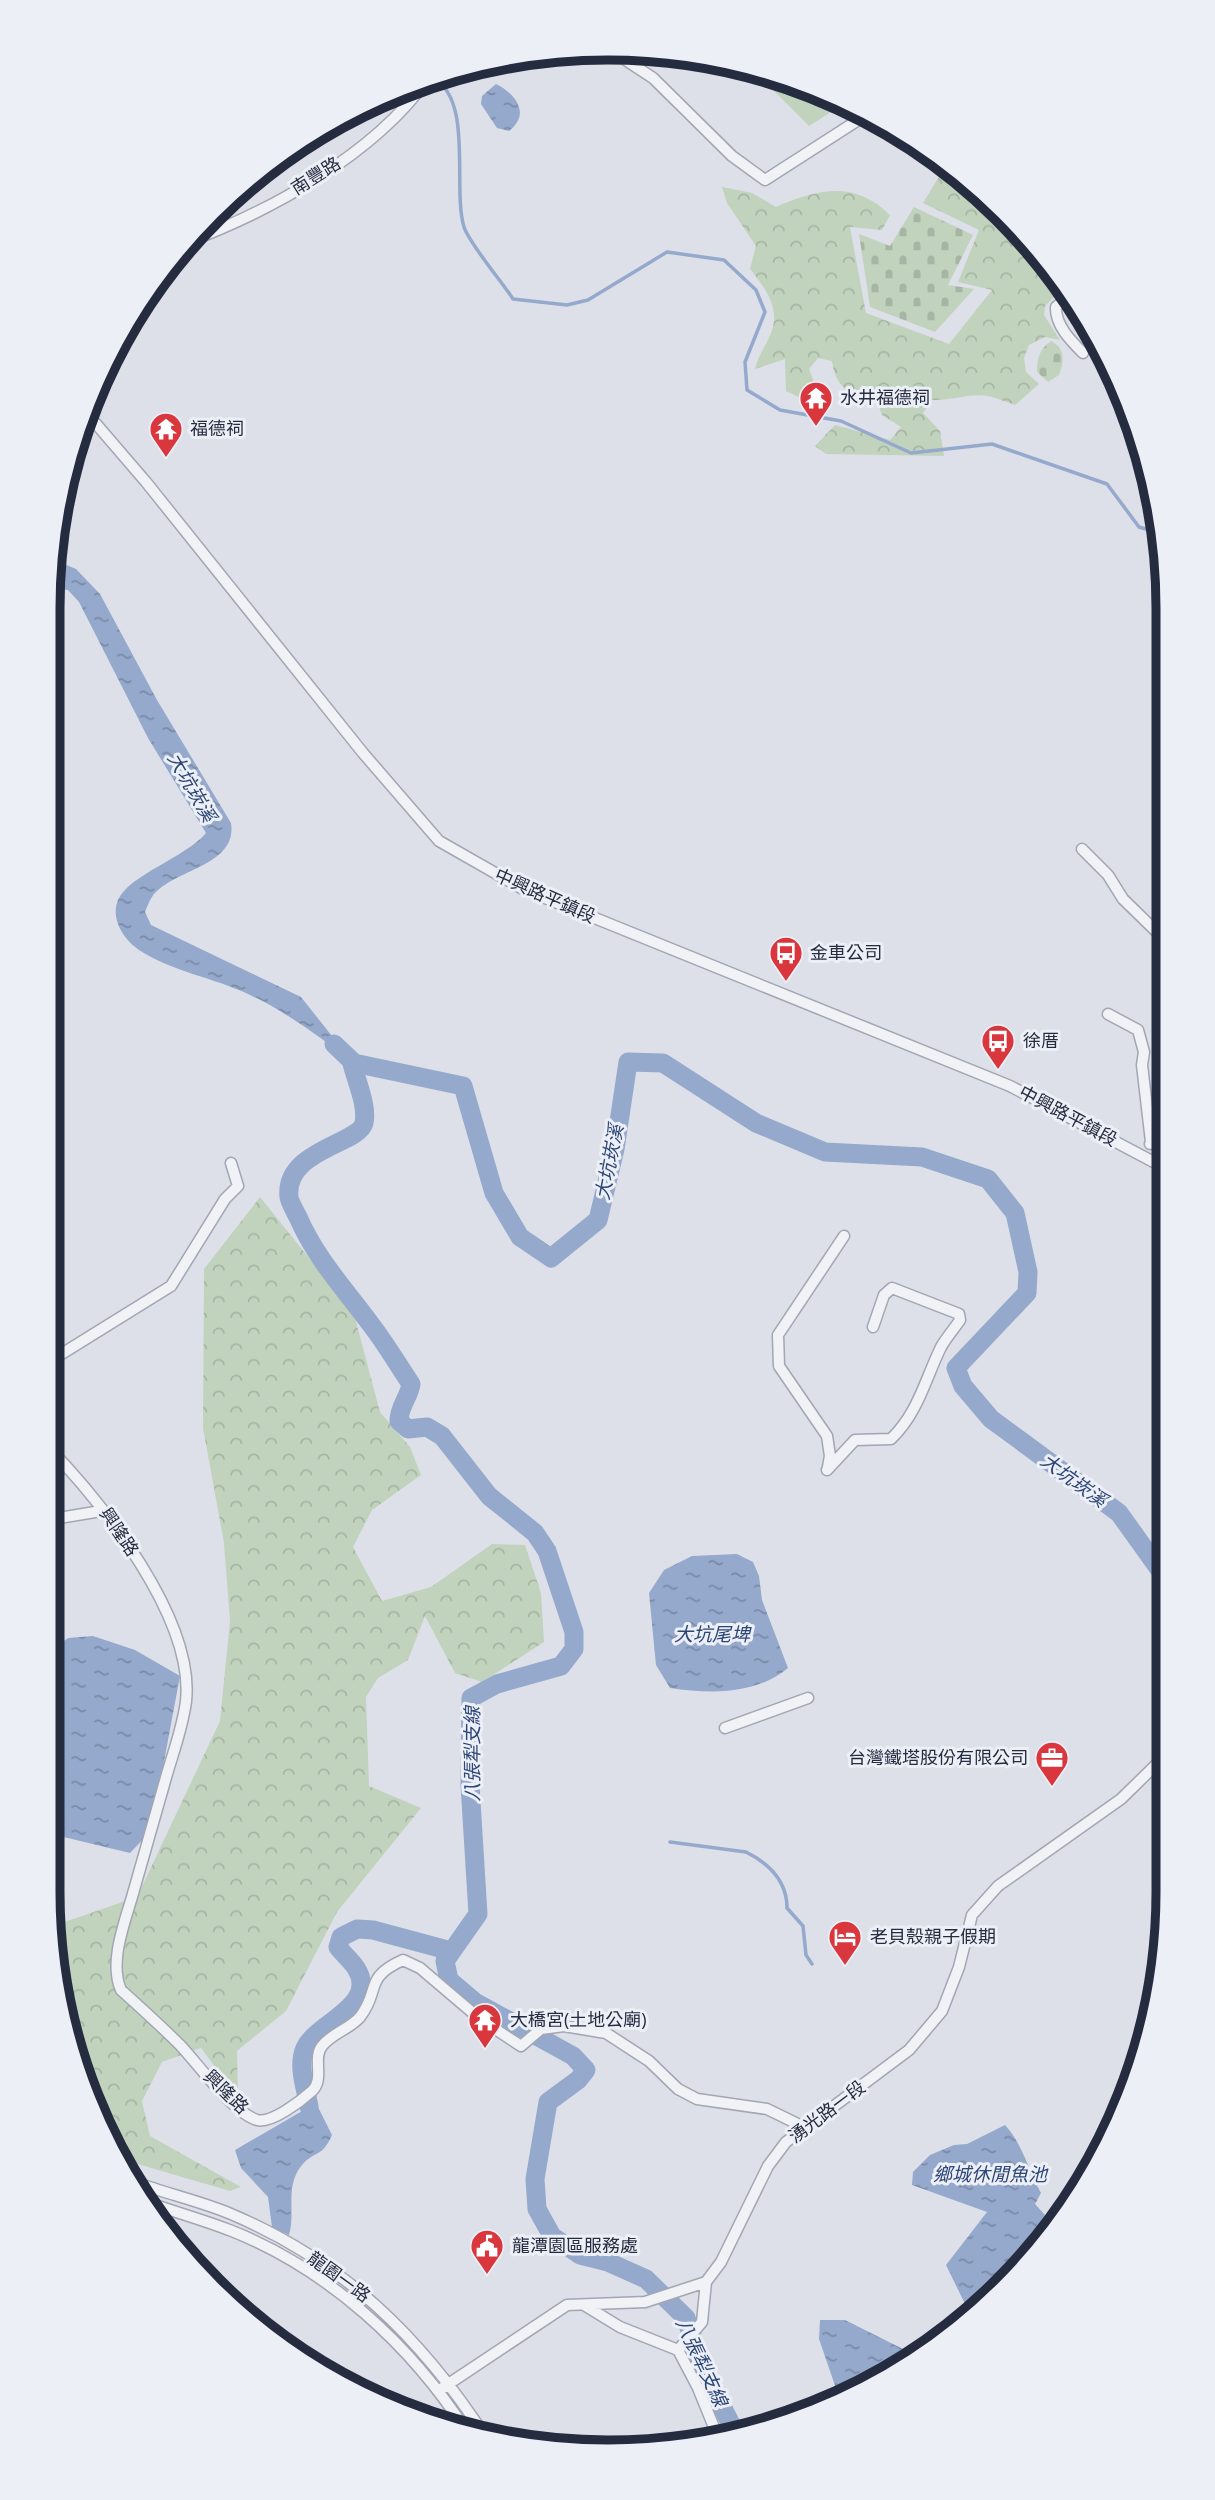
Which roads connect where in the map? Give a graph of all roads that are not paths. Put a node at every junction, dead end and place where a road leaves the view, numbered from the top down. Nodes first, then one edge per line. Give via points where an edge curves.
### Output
1 (627, 61) edge
2 (413, 96) edge
3 (858, 120) edge
4 (206, 235) edge
5 (1062, 302) edge
6 (1083, 353) dead end
7 (93, 420) edge
8 (1082, 849) dead end
9 (1156, 931) edge
10 (1108, 1014) dead end
11 (1156, 1139) edge
12 (1152, 1143) junction
13 (1143, 1155) junction
14 (231, 1163) dead end
15 (1156, 1163) edge
16 (844, 1236) dead end
17 (873, 1327) dead end
18 (60, 1355) edge
19 (60, 1459) edge
20 (102, 1511) junction
21 (60, 1518) edge
22 (808, 1698) dead end
23 (726, 1728) dead end
24 (1156, 1765) edge
25 (804, 2127) junction
26 (145, 2186) edge
27 (159, 2206) edge
28 (706, 2282) junction
29 (584, 2305) junction
30 (678, 2350) junction
31 (449, 2385) junction
32 (438, 2391) junction
33 (458, 2420) edge
34 (477, 2424) edge
35 (715, 2430) edge

1 - 3 street via 653,78 732,156 765,180
2 - 4 street, 南豐路 via 381,131 336,165 242,220
5 - 6 street via 1055,313
7 - 13 street, 中興路平鎮段 via 439,841 523,889 1010,1086
8 - 9 street
10 - 12 street via 1138,1030
11 - 12 street
12 - 13 street
13 - 15 street, 中興路平鎮段
14 - 18 street via 239,1186 225,1199 171,1286
16 - 17 street via 778,1335 779,1366 827,1436 827,1470 855,1440 891,1439 902,1429 960,1320 959,1314 892,1288 884,1296
19 - 20 street, 興隆路
20 - 21 street
20 - 25 street, 興隆路 via 127,1539 171,1625 182,1658 186,1699 121,1938 117,1980 121,1990 244,2111 257,2120 272,2120 314,2090 317,2052 323,2043 358,2020 384,1968 403,1960 420,1968 480,2019 521,2046 541,2029 564,2026 606,2034 697,2099 767,2109
22 - 23 street
24 - 25 street, 湧光路一段 via 1121,1800 998,1886 972,1915 942,2011 926,2032 882,2071
25 - 28 street, 湧光路一段 via 768,2166 721,2262
26 - 31 street, 龍園一路 via 229,2213 315,2258 393,2319
27 - 32 street, 龍園一路 via 233,2232 289,2260 378,2324
28 - 29 street via 645,2302
28 - 30 street via 702,2322
29 - 30 street via 620,2327
29 - 31 street via 567,2305
30 - 35 street
31 - 32 street
31 - 34 street, 龍園一路
32 - 33 street, 龍園一路

